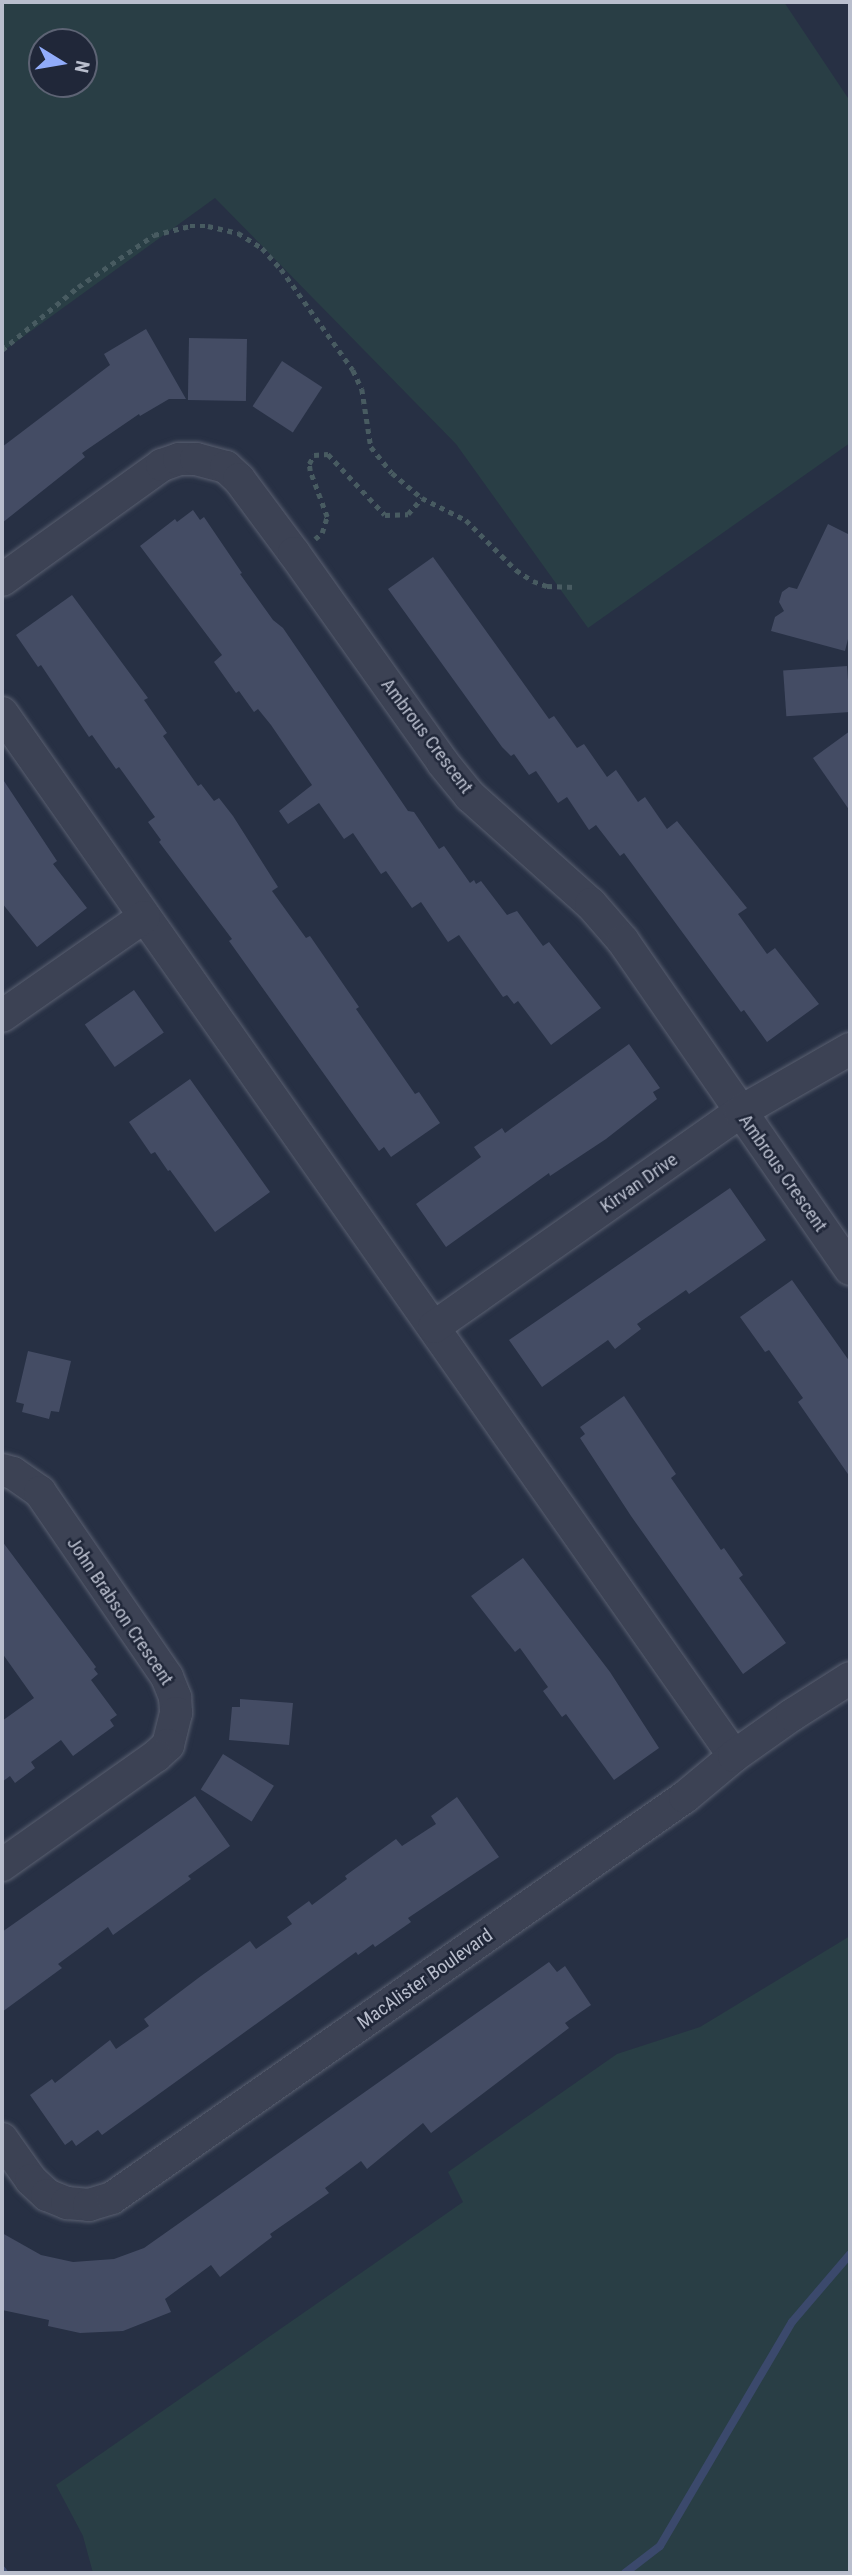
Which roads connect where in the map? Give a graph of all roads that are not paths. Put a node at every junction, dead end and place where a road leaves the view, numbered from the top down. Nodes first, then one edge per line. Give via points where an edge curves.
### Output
1 (2, 580) edge
2 (2, 713) edge
3 (144, 917) junction
4 (2, 1016) edge
5 (850, 1049) edge
6 (740, 1112) junction
7 (850, 1269) edge
8 (434, 1327) junction
9 (2, 1470) edge
10 (850, 1678) edge
11 (734, 1756) junction
12 (2, 1865) edge
13 (2, 2139) edge

1 - 6 street, Ambrous Crescent via 162,465 179,459 212,461 226,467 294,553 443,763 470,796 591,904 623,942
2 - 3 street
3 - 4 street
3 - 8 street
5 - 6 street, Kirvan Drive
6 - 7 street, Ambrous Crescent
6 - 8 street, Kirvan Drive
8 - 11 street
9 - 12 street, John Brabson Crescent via 40,1492 167,1677 176,1713 167,1745 156,1756
10 - 11 street, MacAlister Boulevard
11 - 13 street, MacAlister Boulevard via 685,1797 112,2198 67,2203 47,2195

